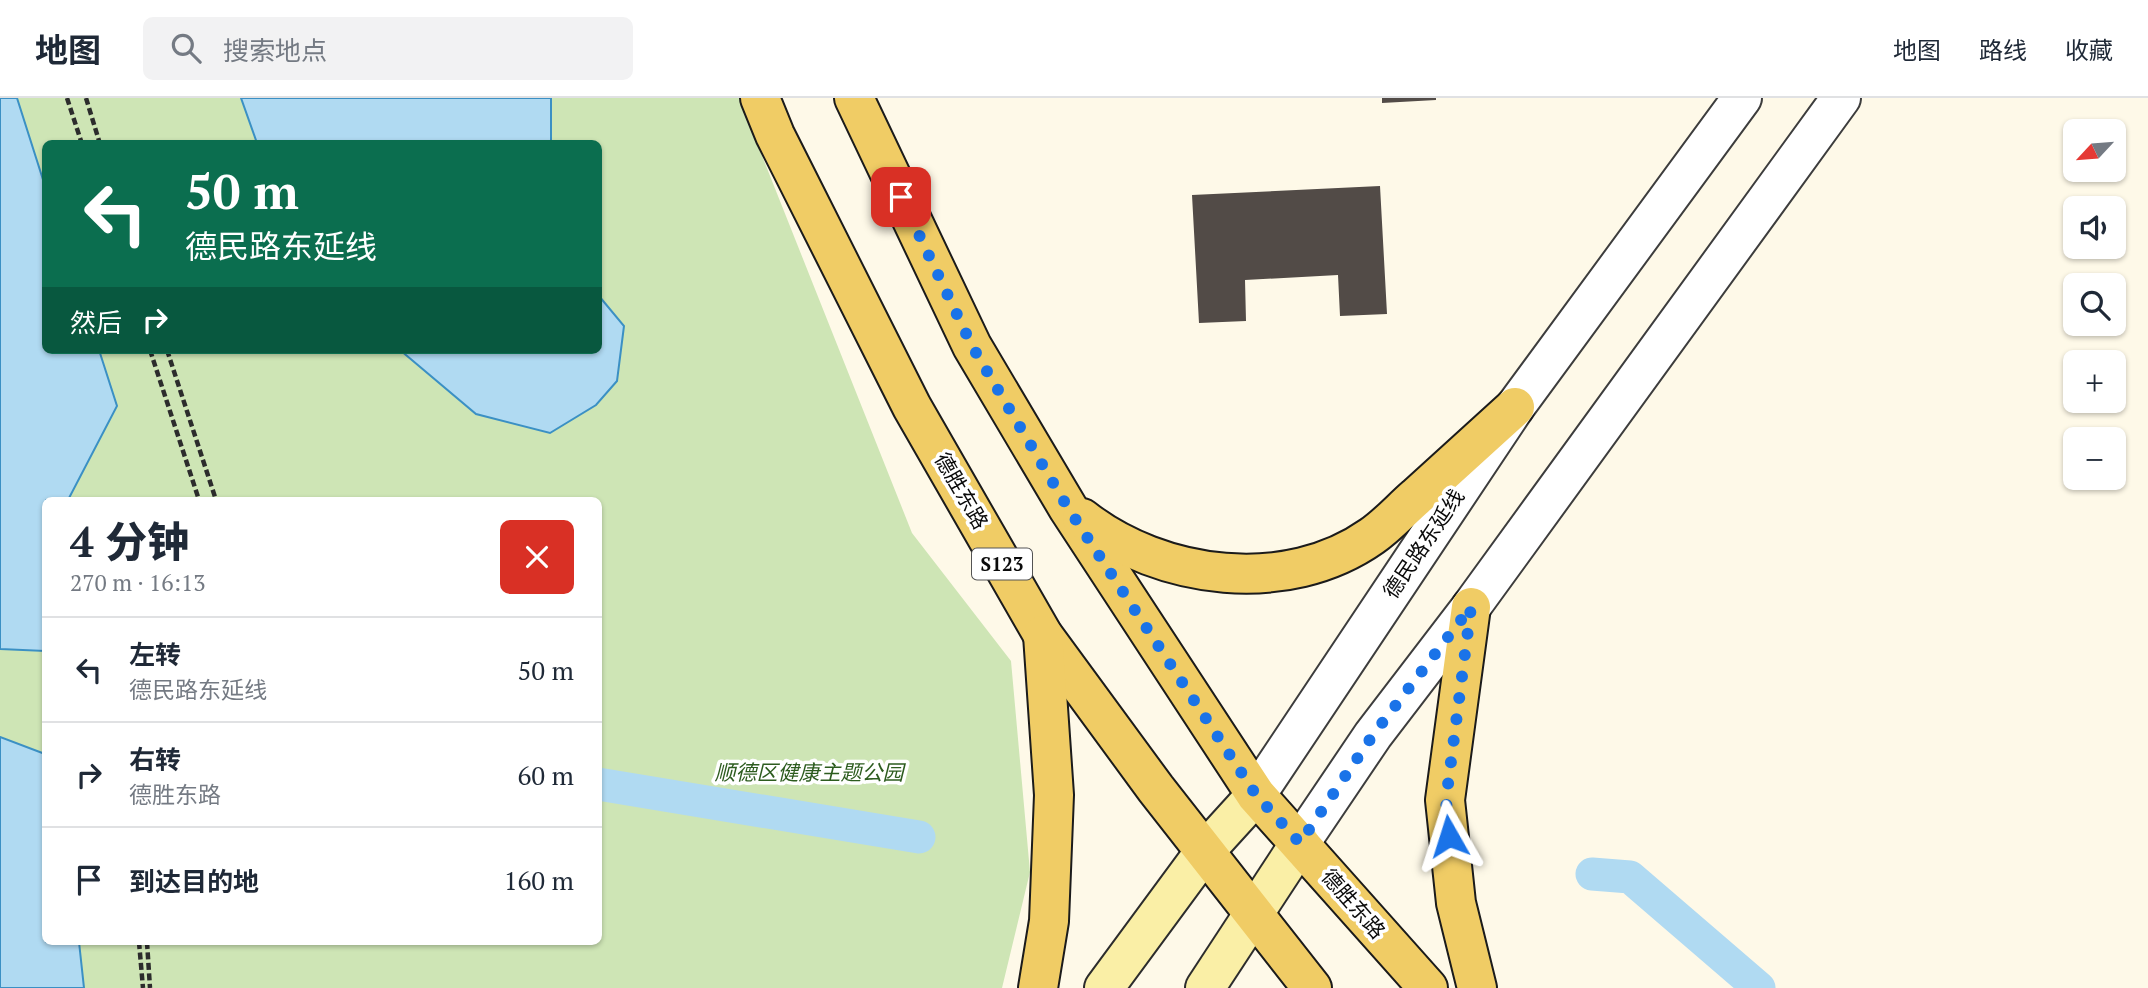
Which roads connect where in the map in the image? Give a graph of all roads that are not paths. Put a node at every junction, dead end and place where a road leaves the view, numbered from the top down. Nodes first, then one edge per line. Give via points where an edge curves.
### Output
1 (760, 98) edge
2 (854, 98) edge
3 (1742, 98) edge
4 (1841, 98) edge
5 (1515, 407) junction
6 (1068, 508) junction
7 (1471, 607) junction
8 (1043, 635) junction
9 (1256, 795) junction
10 (1300, 843) junction
11 (1205, 850) junction
12 (1254, 912) junction
13 (1038, 988) edge
14 (1104, 988) edge
15 (1205, 988) edge
16 (1312, 988) edge
17 (1428, 988) edge
18 (1477, 988) edge

1 - 8 main road, 德胜东路 / S123 via 912,407
2 - 6 main road, 德胜东路 via 972,346
3 - 5 street, 德民路东延线
4 - 7 street
5 - 6 main road via 1372,536 1323,559 1271,572 1227,574 1184,568 1142,555
5 - 9 street, 德民路东延线
6 - 9 main road, 德胜东路
7 - 10 street via 1373,735
7 - 18 main road via 1446,800 1456,903
8 - 11 main road, 德胜东路 / S123
8 - 13 main road via 1054,795 1049,921
9 - 10 main road, 德胜东路
9 - 11 main road, 德民路东延线
10 - 12 main road
10 - 17 main road, 德胜东路
11 - 12 main road, 德胜东路 / S123
11 - 14 main road, 德民路东延线
12 - 15 main road
12 - 16 main road, 德胜东路 / S123

